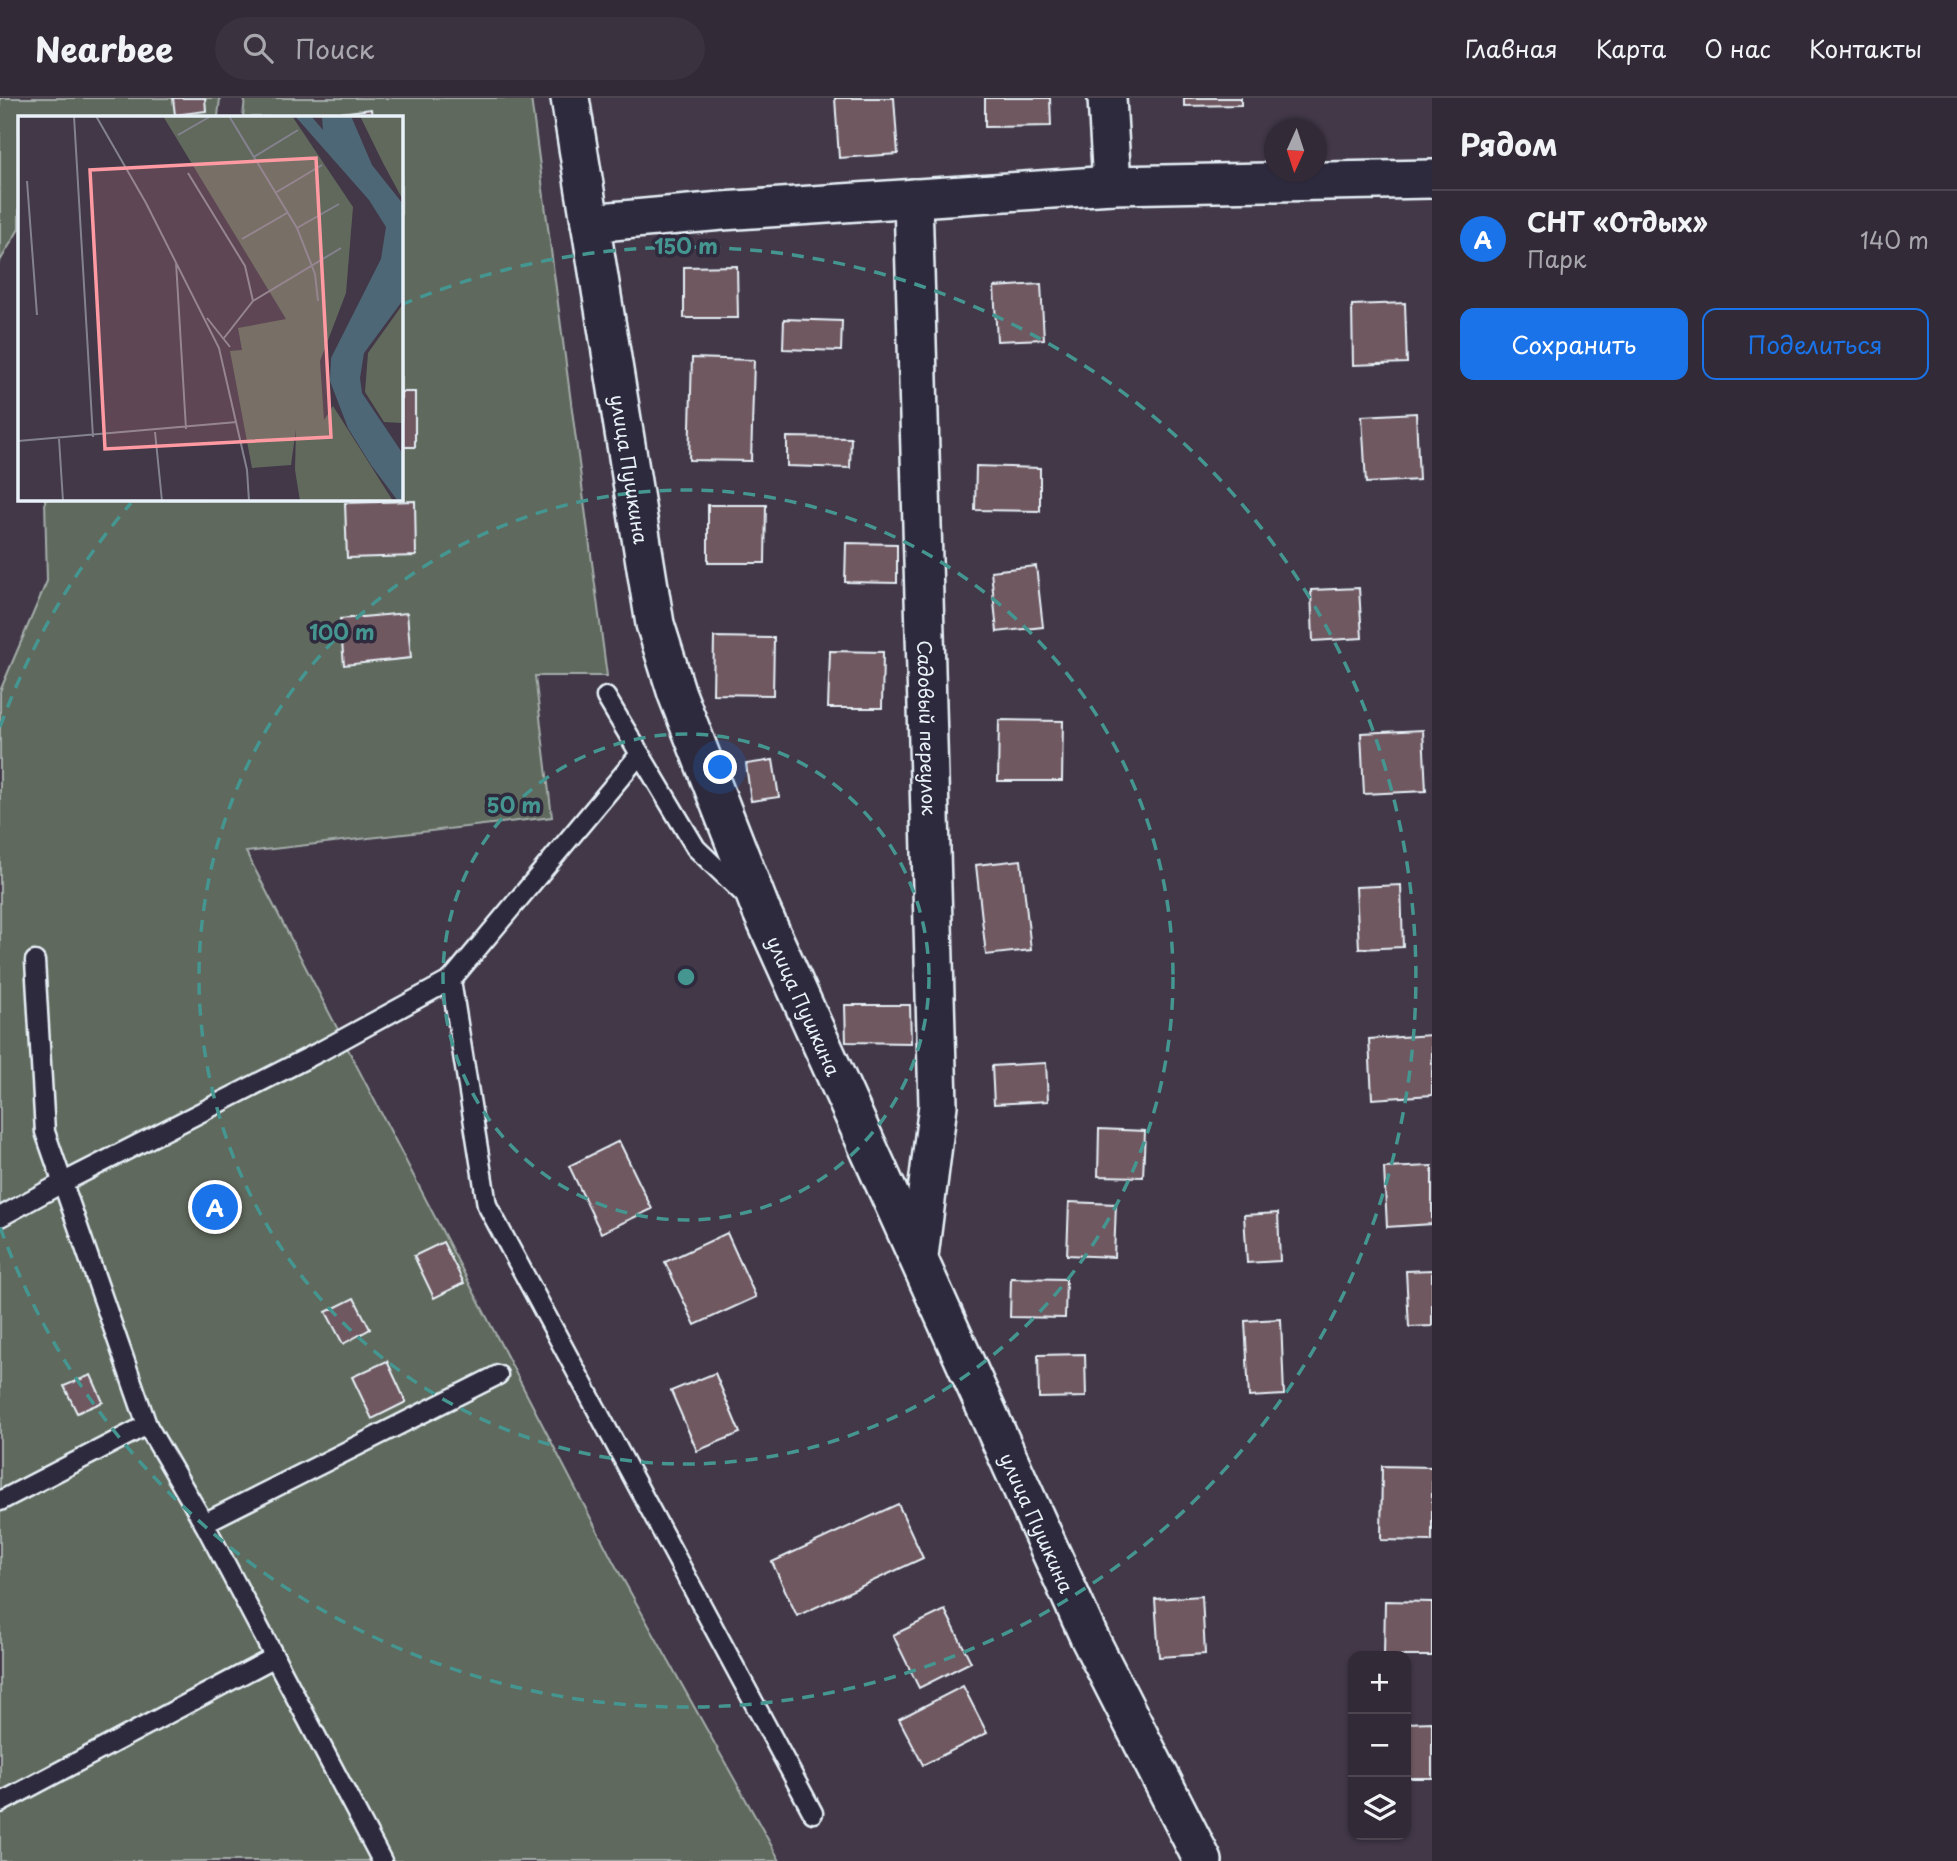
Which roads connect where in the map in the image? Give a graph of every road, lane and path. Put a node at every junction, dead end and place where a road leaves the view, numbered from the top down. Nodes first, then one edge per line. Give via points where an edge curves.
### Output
1 (570, 98) edge
2 (1107, 98) edge
3 (1432, 179) edge
4 (1112, 185) junction
5 (913, 198) junction
6 (590, 223) junction
7 (606, 697) dead end
8 (640, 754) junction
9 (761, 911) junction
10 (35, 961) dead end
11 (451, 980) junction
12 (62, 1183) junction
13 (0, 1217) edge
14 (919, 1257) junction
15 (498, 1375) dead end
16 (147, 1425) junction
17 (0, 1501) edge
18 (204, 1523) junction
19 (275, 1657) junction
20 (0, 1803) edge
21 (813, 1813) dead end
22 (382, 1861) edge
23 (1203, 1861) edge

1 - 6 street, улица Пушкина
2 - 4 street
3 - 4 street
4 - 5 street
5 - 6 street
5 - 14 street, Садовый переулок via 938,1105
6 - 9 street, улица Пушкина via 655,624 677,694
7 - 8 lane
8 - 9 lane via 696,848
8 - 11 lane
9 - 14 street, улица Пушкина
10 - 12 lane via 46,1132
11 - 12 lane
11 - 21 lane via 487,1205
12 - 13 lane
12 - 16 lane
14 - 23 street, улица Пушкина via 1089,1637
15 - 18 lane
16 - 17 lane
16 - 18 lane
18 - 19 lane
19 - 20 lane
19 - 22 lane

